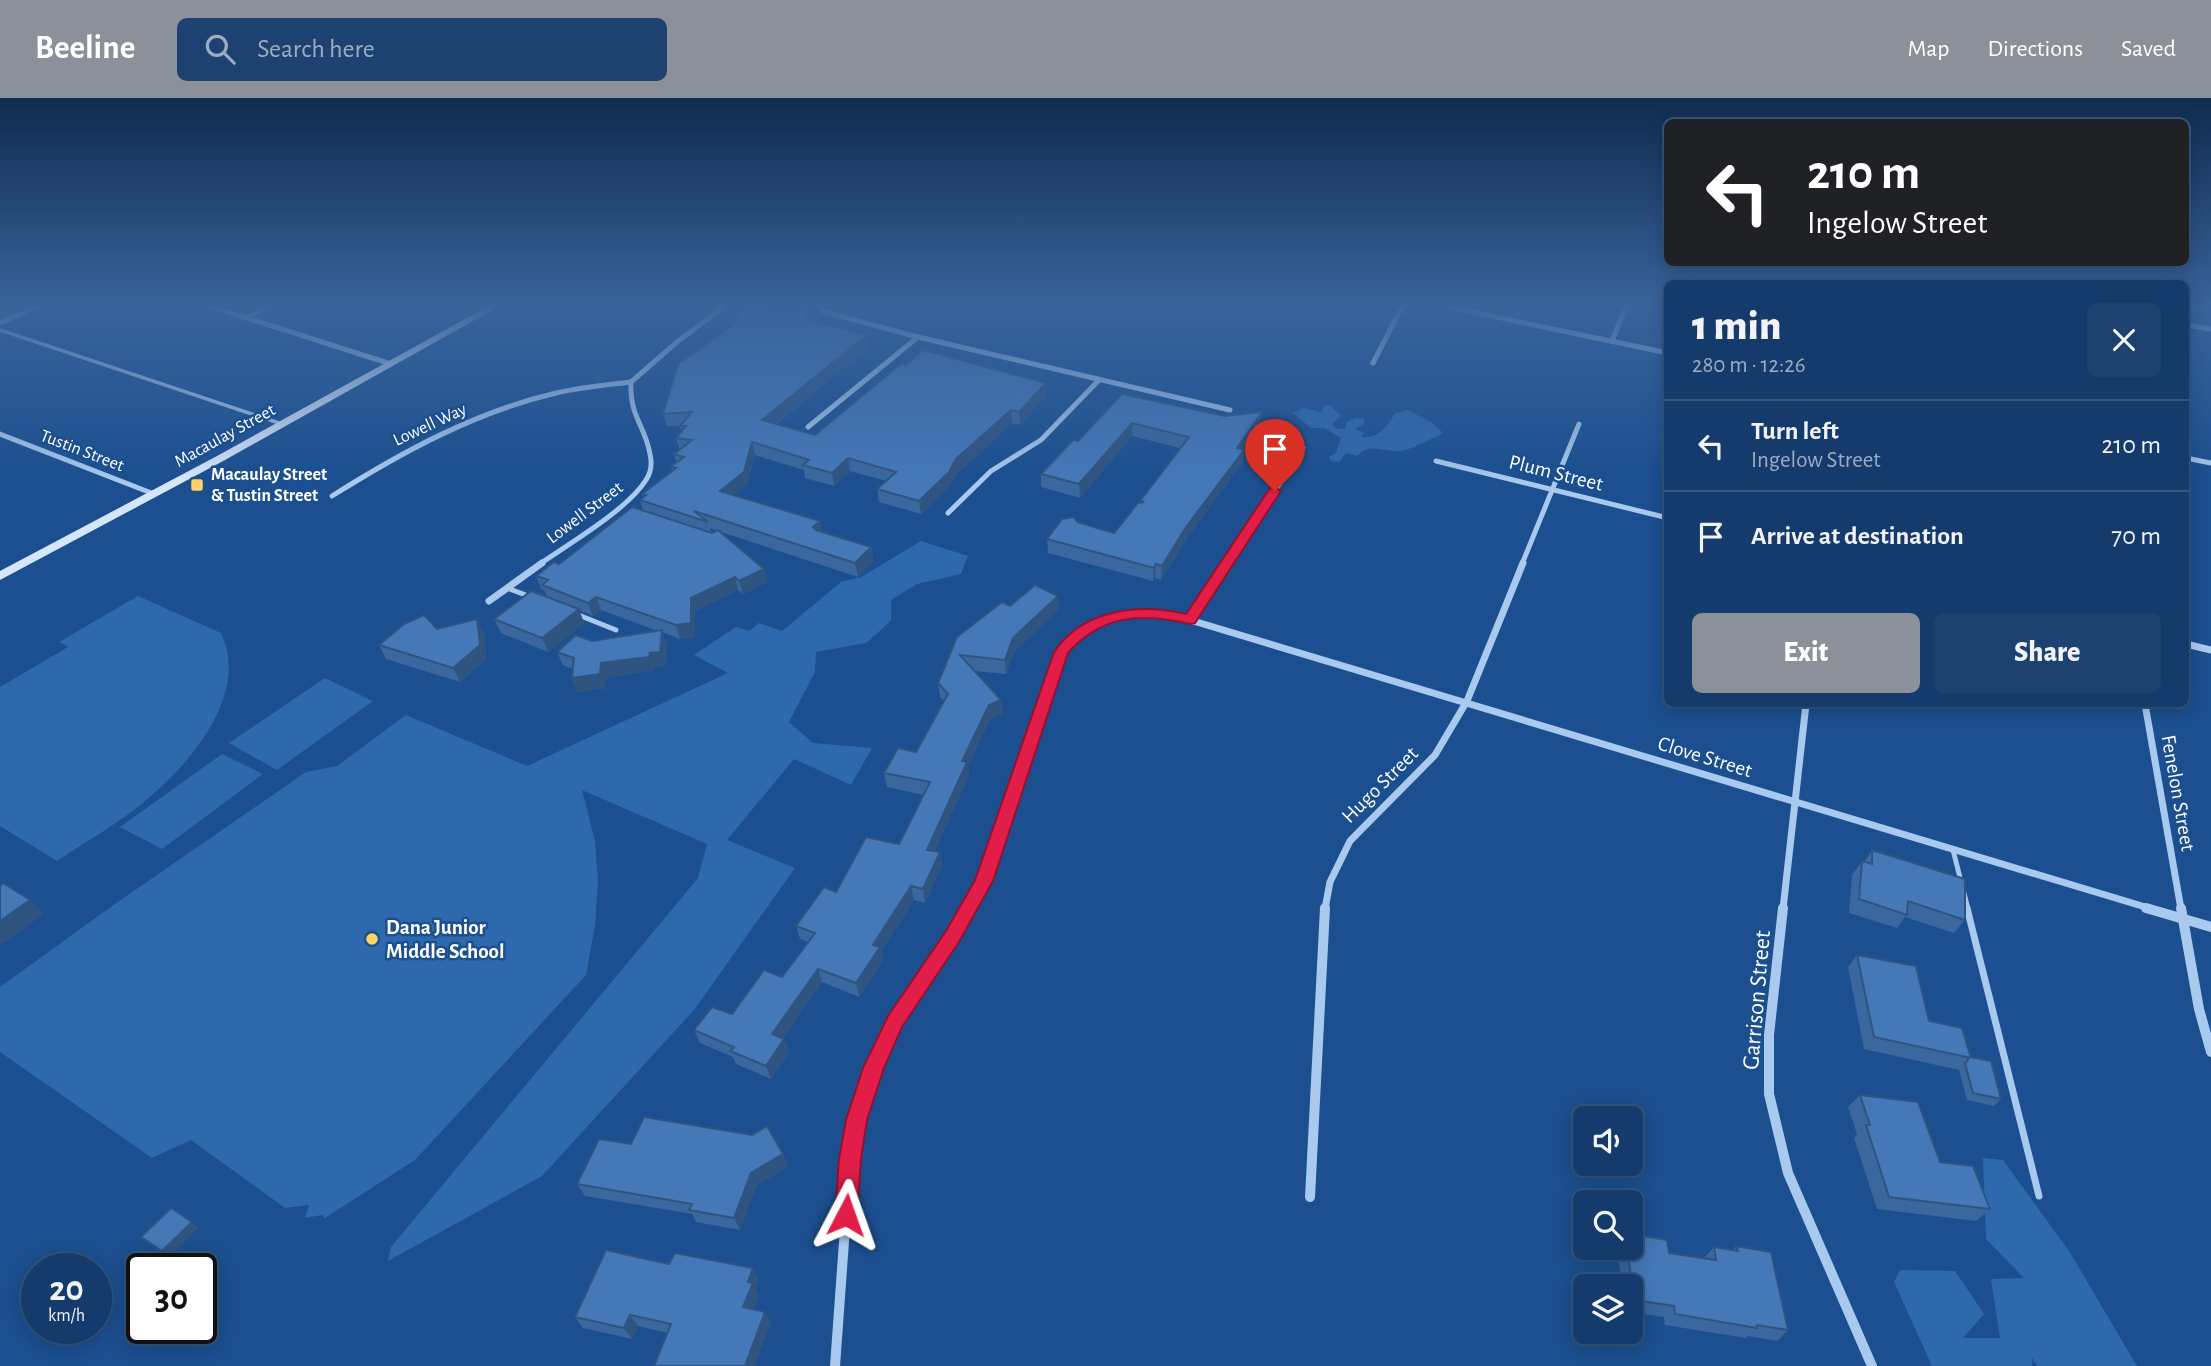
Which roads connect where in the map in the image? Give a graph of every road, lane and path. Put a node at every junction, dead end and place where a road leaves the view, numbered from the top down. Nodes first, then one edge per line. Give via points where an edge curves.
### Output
1 (96, 362) edge
2 (385, 362) edge
3 (394, 362) edge
4 (654, 362) edge
5 (887, 362) edge
6 (1023, 362) edge
7 (391, 364) junction
8 (1098, 380) junction
9 (631, 382) junction
10 (1230, 410) dead end
11 (1579, 424) dead end
12 (282, 425) junction
13 (808, 427) dead end
14 (0, 434) edge
15 (1303, 448) dead end
16 (2189, 459) edge
17 (1436, 461) dead end
18 (2211, 463) edge
19 (1553, 490) junction
20 (154, 494) junction
21 (331, 496) dead end
22 (617, 509) junction
23 (629, 513) edge
24 (948, 513) dead end
25 (1664, 517) edge
26 (1, 574) edge
27 (507, 588) junction
28 (489, 601) dead end
29 (544, 602) edge
30 (568, 611) edge
31 (1190, 620) junction
32 (617, 630) dead end
33 (2189, 645) edge
34 (2211, 650) edge
35 (1467, 701) junction
36 (1806, 707) edge
37 (2146, 707) edge
38 (1796, 804) junction
39 (1953, 850) junction
40 (2182, 919) junction
41 (2211, 927) edge
42 (2211, 1052) edge
43 (2039, 1196) dead end
44 (1310, 1197) dead end
45 (835, 1366) edge
46 (1872, 1366) edge

1 - 12 lane
2 - 7 street
3 - 7 street, Macaulay Street
4 - 9 street
5 - 13 street
6 - 8 street
7 - 12 street, Macaulay Street
8 - 10 street
8 - 24 street via 1051,432 991,471
9 - 21 street, Lowell Way via 554,394 481,417 419,443
9 - 22 street, Lowell Street via 630,402 651,466 638,490
11 - 19 street, Hugo Street
12 - 20 street, Macaulay Street
14 - 20 street, Tustin Street
15 - 31 street
16 - 18 street
17 - 19 street, Plum Street
19 - 25 street, Plum Street
19 - 35 street, Hugo Street
20 - 26 street, Macaulay Street
22 - 23 lane
22 - 27 street, Lowell Street
27 - 28 street, Lowell Street
27 - 29 lane
30 - 32 lane
31 - 35 street, Clove Street
31 - 45 street, Clove Street via 1146,612 1106,618 1073,637 1057,660 980,890 895,1022 867,1084 850,1159
33 - 34 street
35 - 38 street, Clove Street
35 - 44 street, Hugo Street via 1435,755 1350,841 1330,882
36 - 38 street, Garrison Street
37 - 40 street, Fenelon Street
38 - 39 street, Clove Street
38 - 46 street, Garrison Street via 1769,1035 1769,1094 1788,1173
39 - 40 street, Clove Street
39 - 43 lane
40 - 41 street, Clove Street
40 - 42 street, Fenelon Street

